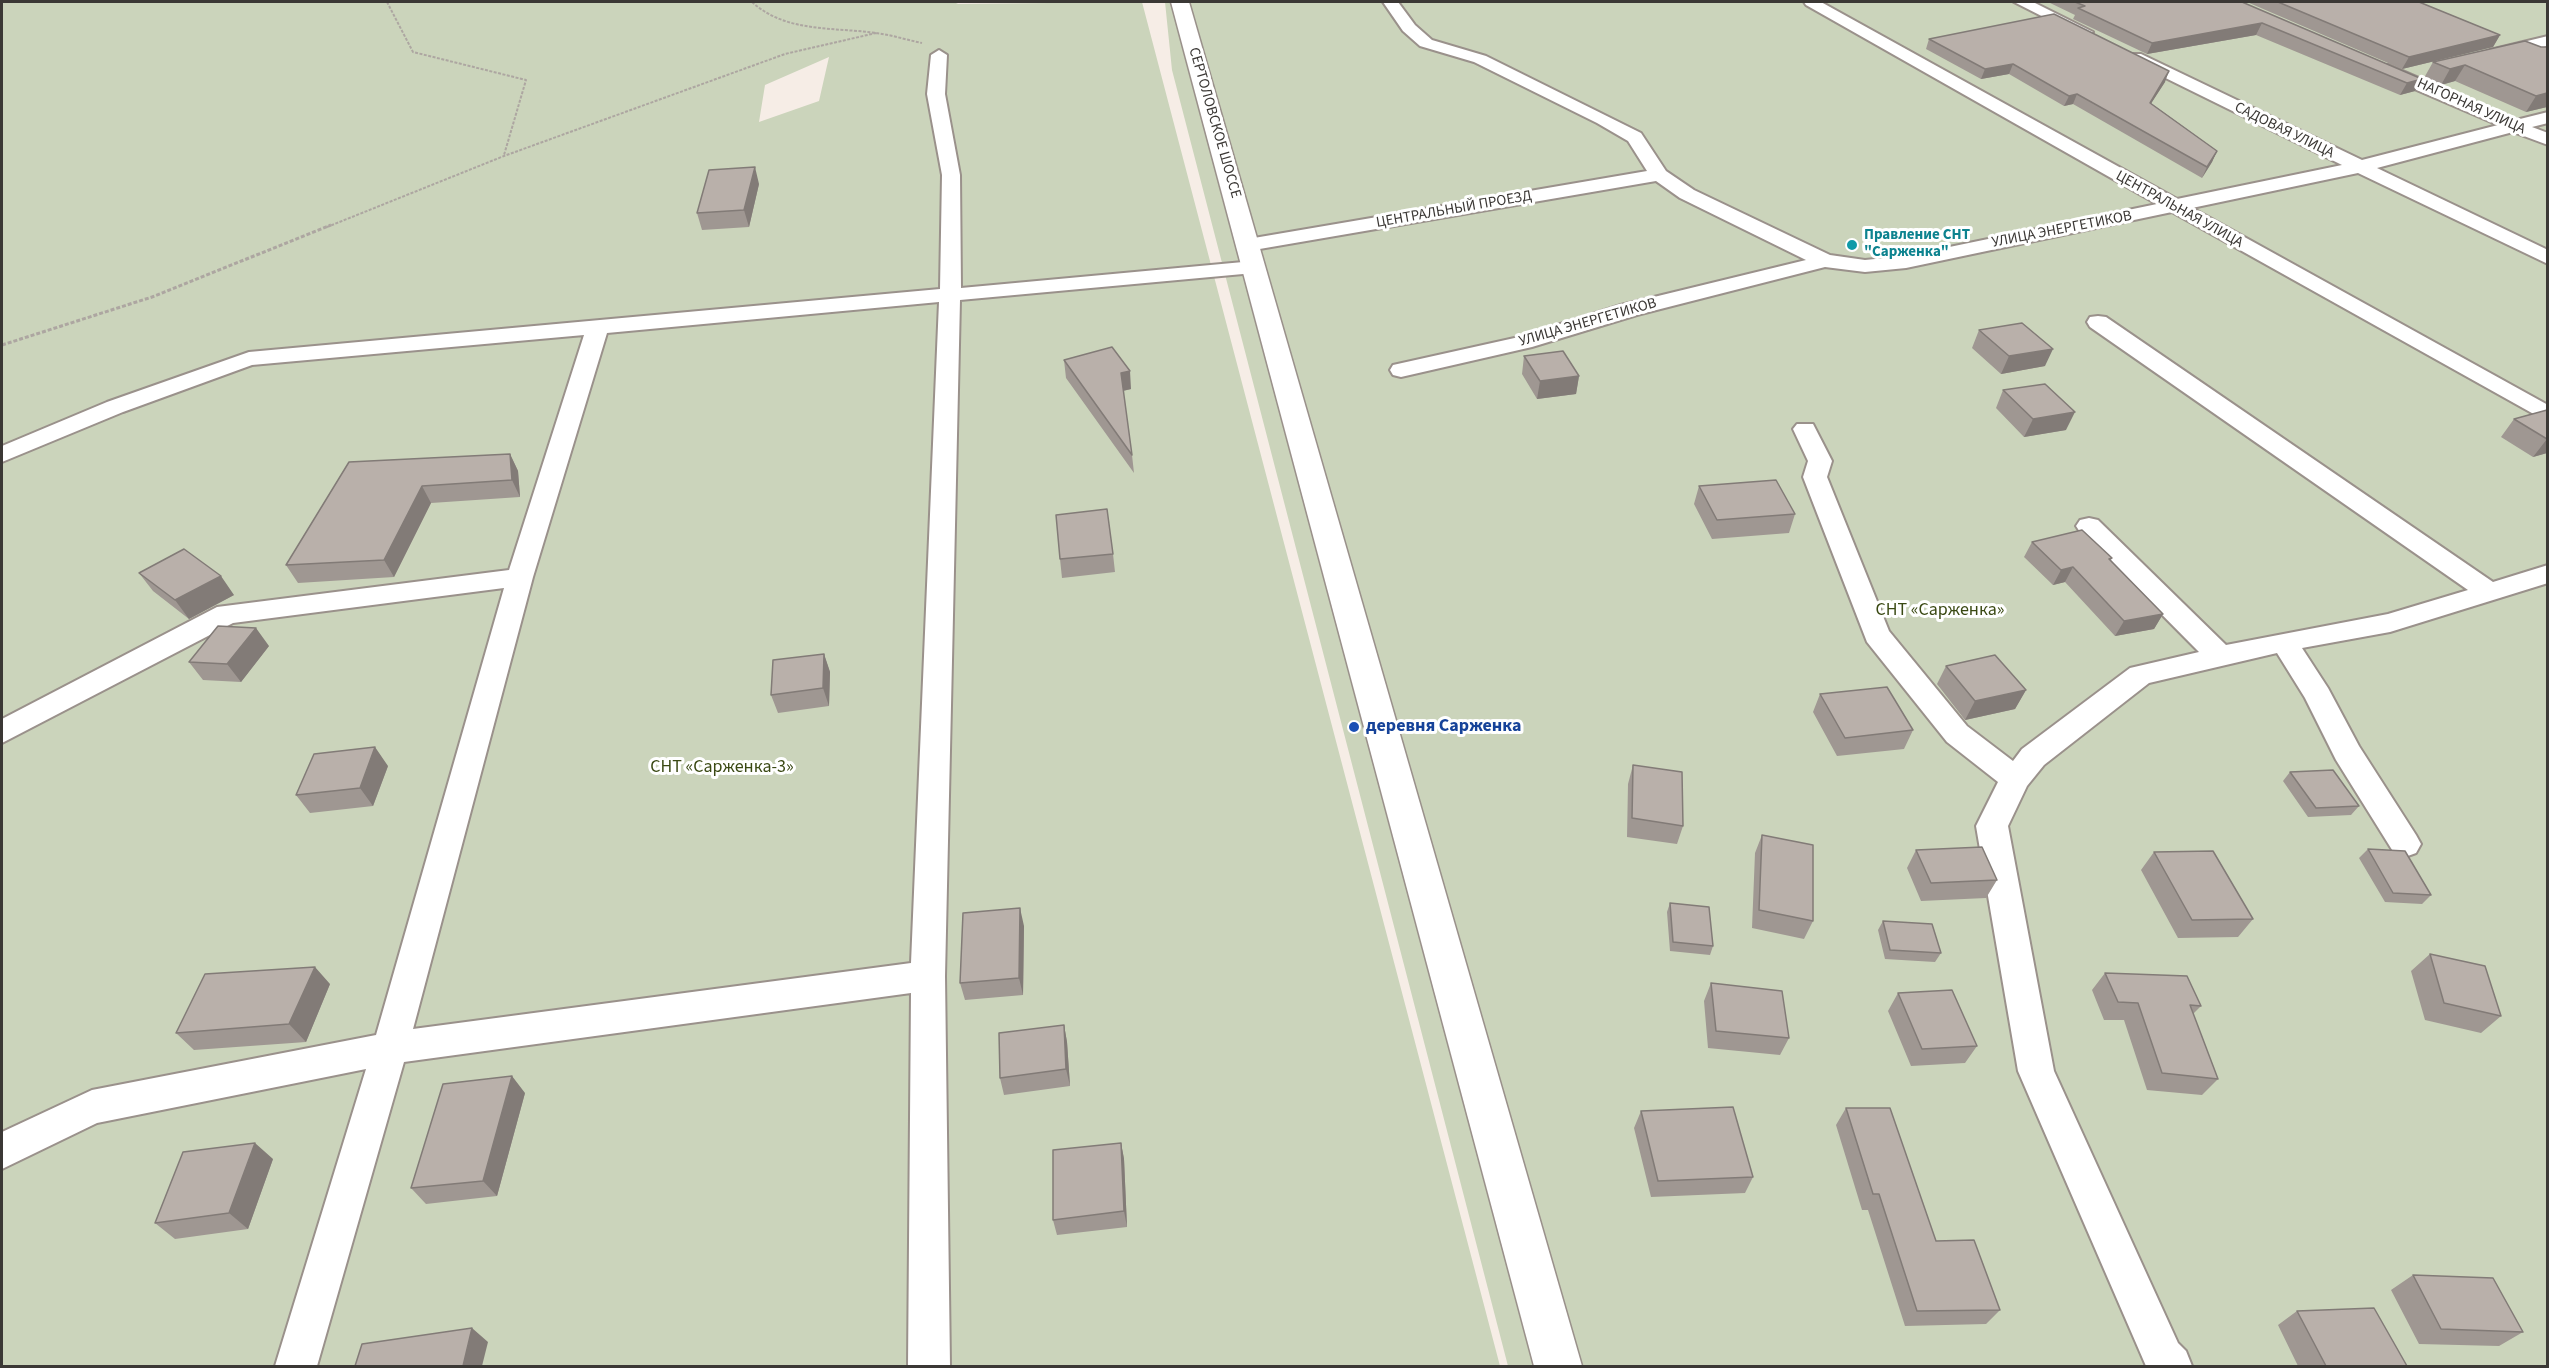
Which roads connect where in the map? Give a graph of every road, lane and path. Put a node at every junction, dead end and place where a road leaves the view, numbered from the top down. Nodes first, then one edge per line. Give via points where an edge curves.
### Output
1 (387, 2) edge
2 (752, 2) edge
3 (1180, 2) edge
4 (1391, 2) edge
5 (1811, 2) edge
6 (2022, 2) edge
7 (876, 33) junction
8 (2096, 38) edge
9 (2547, 41) edge
10 (2117, 48) edge
11 (939, 55) joint
12 (2479, 57) edge
13 (2368, 62) edge
14 (2423, 71) dead end
15 (2400, 76) junction
16 (2547, 117) edge
17 (2514, 126) junction
18 (2547, 140) edge
19 (504, 156) junction
20 (2358, 167) junction
21 (1659, 175) junction
22 (2175, 208) junction
23 (1251, 256) junction
24 (2547, 258) edge
25 (1825, 261) junction
26 (950, 297) junction
27 (2098, 322) dead end
28 (597, 329) junction
29 (2, 345) edge
30 (1401, 369) dead end
31 (2547, 415) edge
32 (1805, 429) dead end
33 (2, 455) edge
34 (2089, 526) dead end
35 (2547, 574) edge
36 (520, 578) junction
37 (2491, 593) junction
38 (2284, 642) junction
39 (2221, 657) junction
40 (2, 732) edge
41 (2015, 779) junction
42 (2405, 844) dead end
43 (928, 975) junction
44 (390, 1048) junction
45 (2, 1150) edge
46 (296, 1366) edge
47 (929, 1366) edge
48 (1558, 1366) edge
49 (2171, 1366) edge

1 - 19 path via 413,52 526,80
2 - 7 path via 766,15 813,28
3 - 23 main road, СЕРТОЛОВСКОЕ ШОССЕ
4 - 21 street via 1409,28 1426,43 1480,59 1635,137
5 - 22 street, ЦЕНТРАЛЬНАЯ УЛИЦА
6 - 8 street
7 - 11 path via 934,46
7 - 19 path via 785,54
9 - 12 street
10 - 20 street, САДОВАЯ УЛИЦА
11 - 26 street via 936,94 951,176
13 - 15 street, НАГОРНАЯ УЛИЦА
14 - 15 street
15 - 17 street, НАГОРНАЯ УЛИЦА
16 - 17 street, УЛИЦА ЭНЕРГЕТИКОВ
17 - 18 street, НАГОРНАЯ УЛИЦА
17 - 20 street, УЛИЦА ЭНЕРГЕТИКОВ
19 - 29 path via 152,297
20 - 22 street, УЛИЦА ЭНЕРГЕТИКОВ
20 - 24 street, САДОВАЯ УЛИЦА
21 - 23 street, ЦЕНТРАЛЬНЫЙ ПРОЕЗД
21 - 25 street via 1687,194
22 - 25 street, УЛИЦА ЭНЕРГЕТИКОВ via 1906,262 1865,266
22 - 31 street, ЦЕНТРАЛЬНАЯ УЛИЦА
23 - 26 street, ЦЕНТРАЛЬНЫЙ ПРОЕЗД
23 - 48 main road, СЕРТОЛОВСКОЕ ШОССЕ
25 - 30 street, УЛИЦА ЭНЕРГЕТИКОВ via 1629,310 1524,342
26 - 28 street, ЦЕНТРАЛЬНЫЙ ПРОЕЗД
26 - 43 street
27 - 37 street
28 - 33 street, ЦЕНТРАЛЬНЫЙ ПРОЕЗД via 249,359 115,407
28 - 36 street
32 - 41 street via 1820,461 1815,477 1877,635 1957,735
34 - 39 street
35 - 37 street
36 - 40 street via 227,614
36 - 44 street
37 - 38 street via 2390,622
38 - 39 street
38 - 42 street
39 - 41 street via 2140,675 2033,757
41 - 49 street via 1992,826 2036,1071 2163,1358
43 - 44 street
43 - 47 street
44 - 45 street via 92,1107
44 - 46 street

